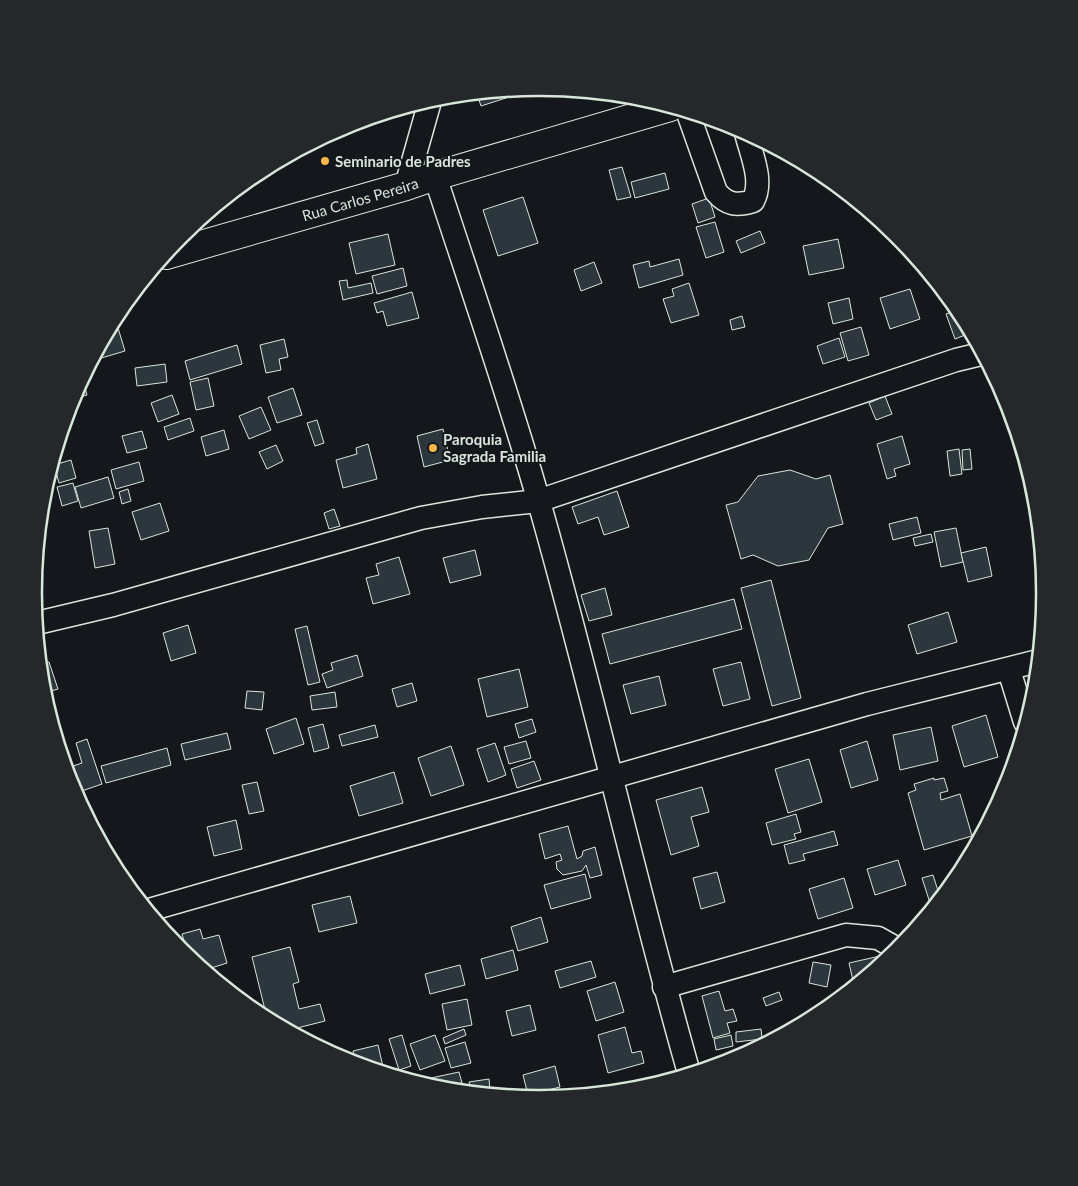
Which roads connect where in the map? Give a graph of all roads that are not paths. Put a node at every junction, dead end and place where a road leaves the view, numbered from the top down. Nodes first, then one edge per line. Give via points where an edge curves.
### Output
1 (428, 109) edge
2 (657, 111) edge
3 (691, 120) edge
4 (748, 143) edge
5 (435, 176) junction
6 (406, 186) junction
7 (180, 251) edge
8 (975, 356) edge
9 (538, 501) junction
10 (44, 621) edge
11 (1030, 663) edge
12 (1009, 670) junction
13 (1021, 711) edge
14 (613, 778) junction
15 (156, 908) edge
16 (889, 944) edge
17 (664, 986) junction
18 (687, 1067) edge

1 - 6 street
2 - 5 main road, Rua Carlos Pereira
3 - 4 street via 716,192 724,201 738,205 753,201 758,192
5 - 6 main road, Rua Carlos Pereira
5 - 9 street
6 - 7 main road, Rua Carlos Pereira
8 - 9 street
9 - 10 street via 421,518
9 - 14 street
11 - 12 street
12 - 13 street
12 - 14 street via 867,704
14 - 15 street
14 - 17 street
16 - 17 street via 878,938 846,935
17 - 18 street

